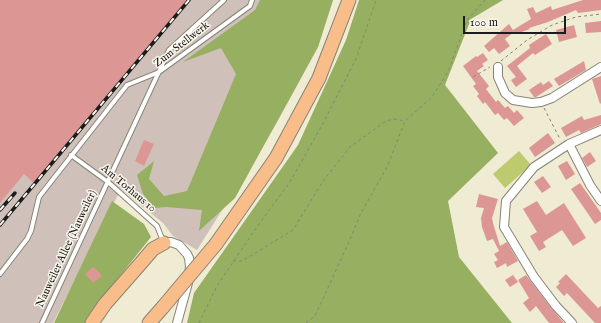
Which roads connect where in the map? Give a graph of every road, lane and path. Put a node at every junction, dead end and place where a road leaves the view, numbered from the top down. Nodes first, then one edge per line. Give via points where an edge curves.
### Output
1 (224, 0) edge
2 (252, 0) edge
3 (349, 0) edge
4 (376, 0) edge
5 (485, 0) edge
6 (601, 14) edge
7 (498, 66) junction
8 (601, 67) edge
9 (159, 72) junction
10 (473, 77) dead end
11 (542, 102) junction
12 (405, 121) junction
13 (601, 130) edge
14 (567, 145) junction
15 (72, 155) junction
16 (108, 182) junction
17 (601, 201) edge
18 (164, 242) junction
19 (233, 261) junction
20 (0, 274) edge
21 (100, 317) edge
22 (177, 322) edge
23 (42, 323) edge
24 (92, 323) edge
25 (150, 323) edge
26 (199, 323) edge
27 (306, 323) edge
28 (572, 323) edge

1 - 9 lane via 169,50
2 - 9 lane, Zum Stellwerk via 250,6
3 - 25 main road, bridge via 319,78 280,151 216,244
4 - 19 path via 356,59 321,127 290,182
5 - 12 path via 467,20 448,72 432,97
6 - 7 path via 576,17 552,25 522,43
7 - 10 path via 489,67
7 - 11 street via 498,77 505,93 513,100
8 - 11 street
9 - 15 lane via 127,85
9 - 16 lane, Zum Stellwerk
11 - 14 path via 553,127
12 - 19 path via 386,121 350,147 323,181 293,230 242,261
12 - 27 path via 387,167 361,213 315,316
13 - 14 street
14 - 17 street
14 - 28 street via 534,167 506,201 504,227 534,277
15 - 16 lane, Am Torhaus 10
15 - 20 lane via 39,197 27,239
16 - 18 lane, Am Torhaus 10 via 157,226
16 - 23 lane, Nauweiler Allee (Nauweiler)
18 - 21 main road via 153,250 105,304
18 - 22 street via 179,246 189,258 188,283
19 - 26 path via 217,286
21 - 24 main road

